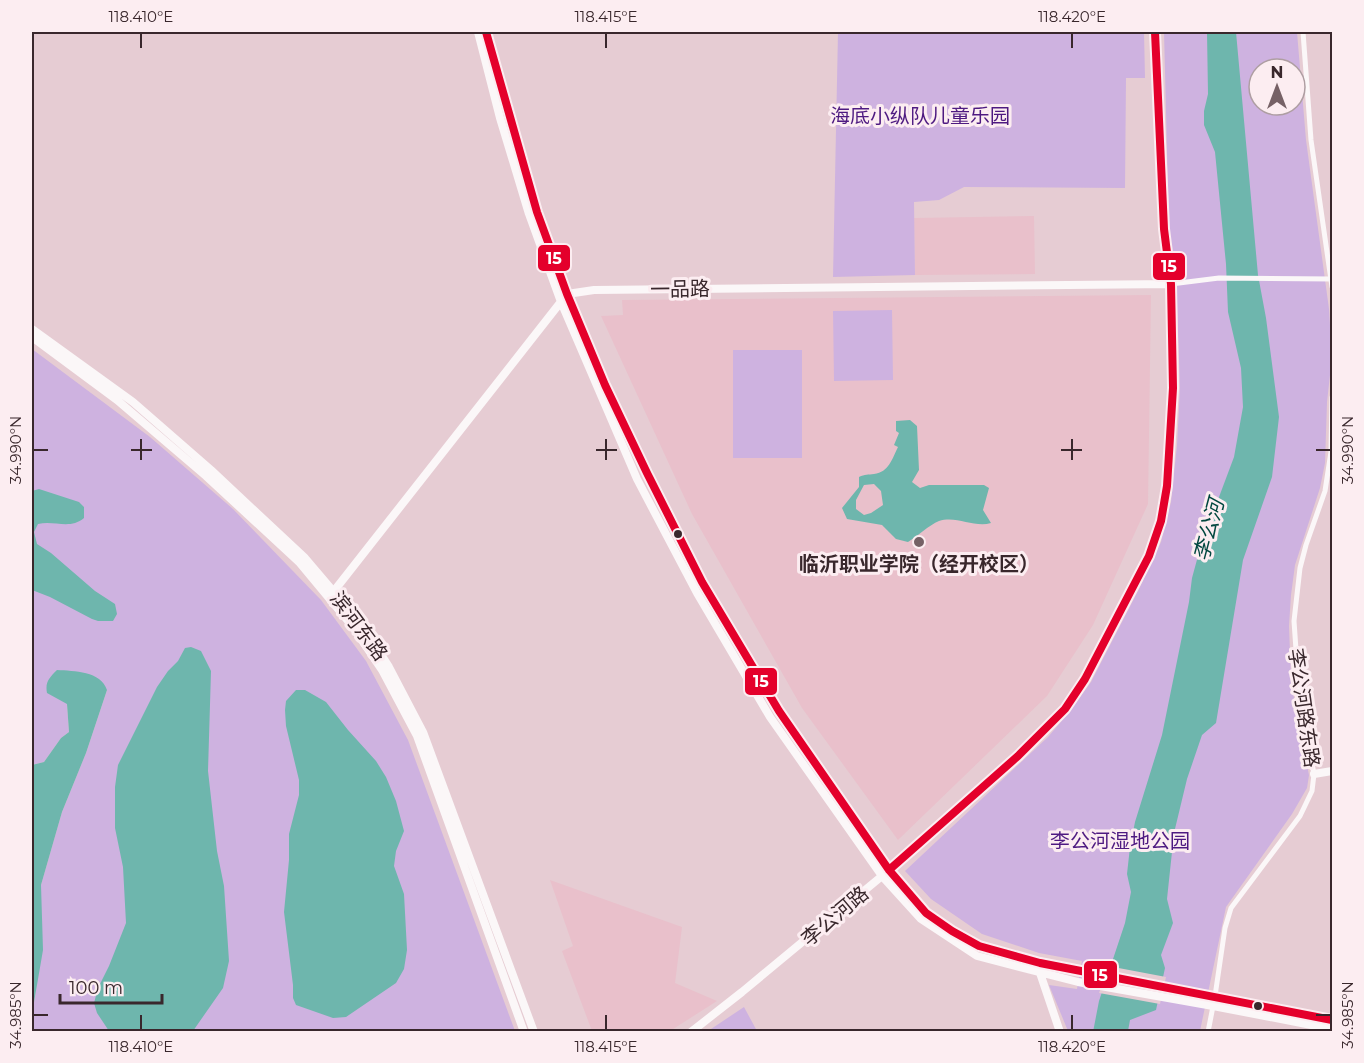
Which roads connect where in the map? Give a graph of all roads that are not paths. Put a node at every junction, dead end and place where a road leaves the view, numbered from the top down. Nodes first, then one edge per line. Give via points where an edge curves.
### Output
1 (478, 32) edge
2 (486, 32) edge
3 (1155, 32) edge
4 (1303, 32) edge
5 (1332, 279) edge
6 (1170, 284) junction
7 (1332, 287) edge
8 (567, 294) junction
9 (561, 302) junction
10 (32, 329) edge
11 (32, 337) edge
12 (1332, 397) edge
13 (334, 591) junction
14 (1332, 771) edge
15 (1314, 774) junction
16 (889, 870) junction
17 (882, 876) junction
18 (1040, 973) junction
19 (1215, 996) junction
20 (1213, 1006) junction
21 (1332, 1020) edge
22 (1332, 1029) edge
23 (524, 1032) edge
24 (534, 1032) edge
25 (691, 1032) edge
26 (1060, 1032) edge
27 (1208, 1032) edge

1 - 9 main road via 526,203
2 - 8 main road via 537,212
3 - 6 main road, 李公河路
4 - 5 street via 1311,140
5 - 6 street via 1218,278
5 - 7 street
6 - 8 main road, 一品路 via 594,290
6 - 16 main road, 李公河路 via 1171,435 1161,521 1149,556 1085,679 1065,709
8 - 9 main road
8 - 16 main road via 615,405 702,582 779,711
9 - 13 main road
9 - 17 main road via 637,479 697,593 770,717
10 - 13 main road, 滨河东路 via 133,402 258,513
11 - 23 main road, 滨河东路 via 117,400 207,476 299,562 354,627 417,736
12 - 15 street, 李公河路东路 via 1331,452 1325,491 1300,568 1294,621 1299,693
13 - 24 main road, 滨河东路 via 389,667 423,732
14 - 15 main road
15 - 19 street, 李公河路东路 via 1312,791 1300,816 1231,908
16 - 17 main road, 李公河路
16 - 19 main road via 926,913 979,946 1040,963
17 - 18 main road via 921,919 946,938 977,956
17 - 25 main road, 李公河路
18 - 20 main road
18 - 26 main road
19 - 20 street, 李公河路东路
19 - 21 main road
20 - 22 main road
20 - 27 street, 李公河路东路

